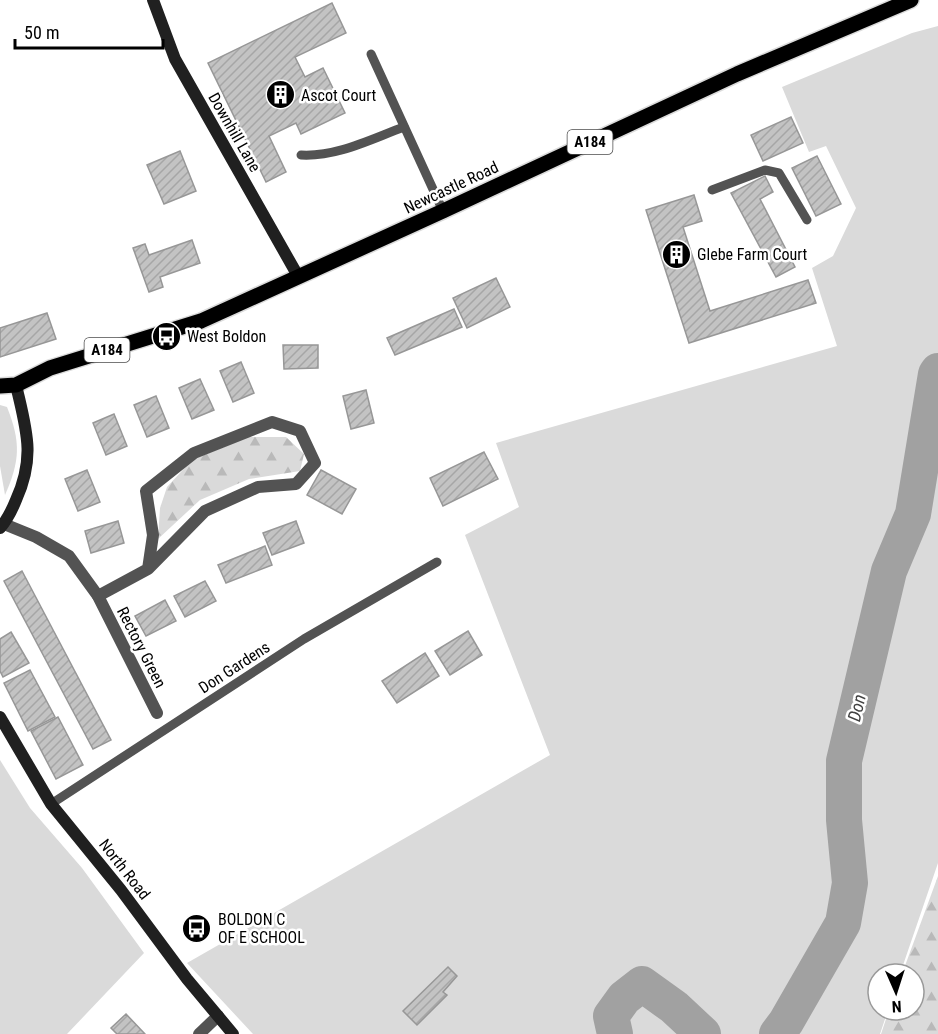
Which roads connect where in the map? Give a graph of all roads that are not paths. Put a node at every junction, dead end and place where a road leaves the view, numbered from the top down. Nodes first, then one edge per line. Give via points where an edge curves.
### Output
1 (153, 0) edge
2 (911, 0) edge
3 (371, 54) dead end
4 (404, 127) junction
5 (301, 155) dead end
6 (712, 190) dead end
7 (442, 211) junction
8 (807, 220) dead end
9 (298, 276) junction
10 (16, 385) junction
11 (0, 386) edge
12 (2, 526) edge
13 (437, 562) dead end
14 (148, 569) junction
15 (98, 596) junction
16 (157, 712) dead end
17 (0, 717) edge
18 (51, 804) junction
19 (218, 1016) junction
20 (199, 1034) edge
21 (233, 1034) edge

1 - 9 street, Downhill Lane via 175,59
2 - 7 main road, Newcastle Road / A184 via 737,74
3 - 4 lane
4 - 5 lane via 342,151
4 - 7 lane
6 - 8 lane via 765,170 779,173
7 - 9 main road, Newcastle Road / A184
9 - 10 main road, Newcastle Road / A184 via 201,321 50,368
10 - 11 main road, Newcastle Road / A184
10 - 12 street via 28,442 28,464
12 - 15 street, Rectory Green via 36,537 69,556
13 - 18 lane, Don Gardens via 304,639
14 - 14 street, Rectory Green via 153,535 146,491 194,453 272,422 300,431 315,463 296,484 258,488 205,511
14 - 15 street, Rectory Green
15 - 16 street, Rectory Green
17 - 18 street, North Road
18 - 19 street, North Road
19 - 20 street
19 - 21 street, North Road

